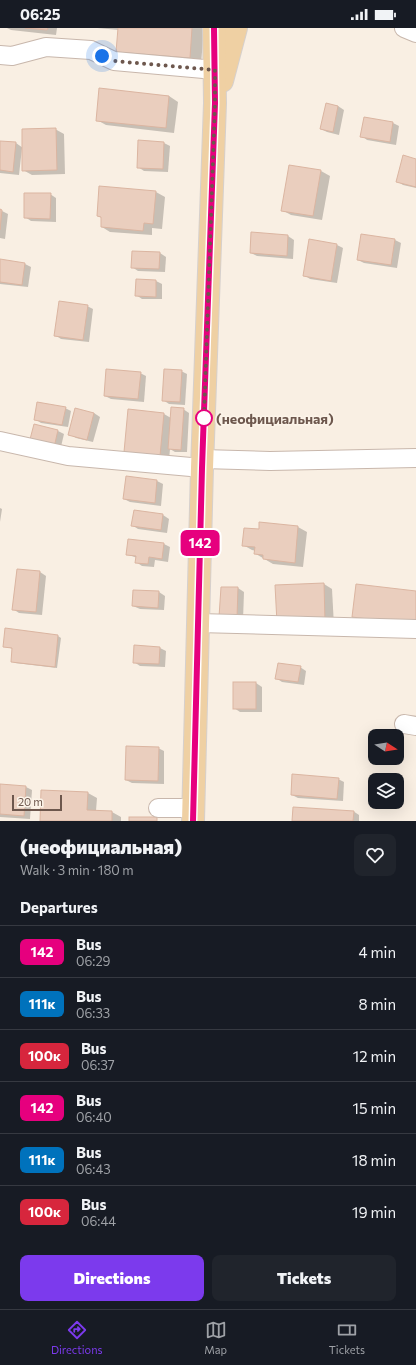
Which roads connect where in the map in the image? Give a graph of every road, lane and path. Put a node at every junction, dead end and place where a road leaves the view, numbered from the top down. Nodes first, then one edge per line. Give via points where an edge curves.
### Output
1 (214, 28) edge
2 (236, 28) edge
3 (404, 28) edge
4 (416, 33) edge
5 (0, 55) edge
6 (215, 70) junction
7 (215, 103) junction
8 (0, 441) edge
9 (416, 458) edge
10 (202, 464) junction
11 (198, 623) junction
12 (416, 629) edge
13 (158, 808) dead end
14 (193, 815) edge

1 - 6 main road
2 - 7 main road
3 - 4 lane
5 - 6 lane via 12,56 46,47 91,50 114,61
6 - 7 main road
7 - 10 main road
8 - 10 lane via 68,456
9 - 10 lane
10 - 11 main road
11 - 12 lane
11 - 14 main road
13 - 14 lane

